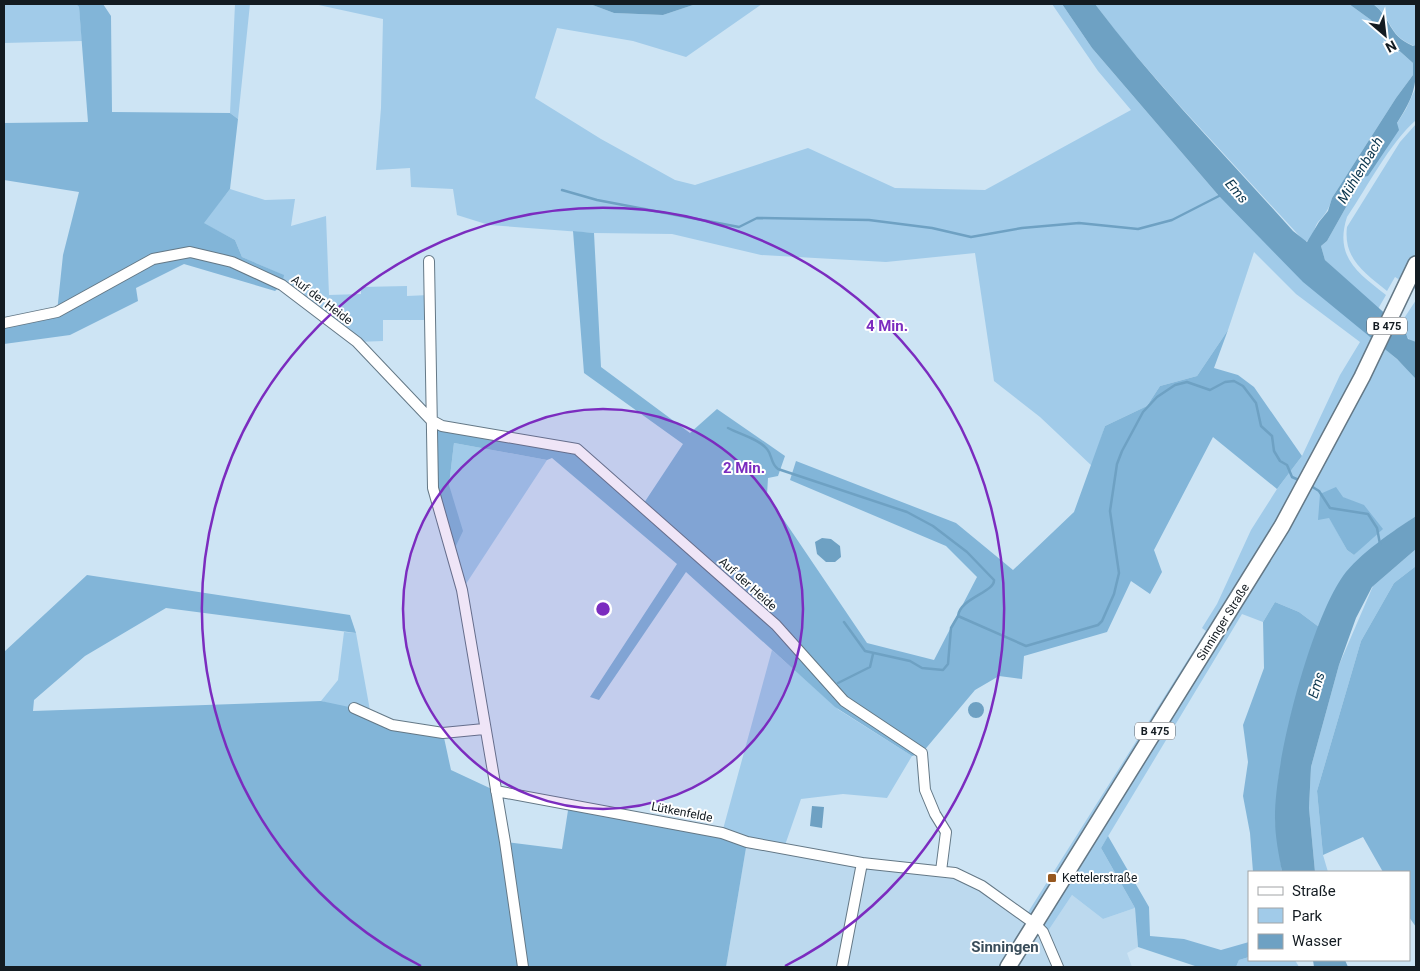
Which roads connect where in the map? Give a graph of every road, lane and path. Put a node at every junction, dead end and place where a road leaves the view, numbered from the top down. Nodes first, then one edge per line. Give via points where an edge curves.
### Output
1 (429, 261) dead end
2 (1414, 269) edge
3 (4, 323) edge
4 (431, 420) junction
5 (354, 708) dead end
6 (484, 729) junction
7 (496, 791) junction
8 (862, 862) junction
9 (942, 871) junction
10 (1035, 924) junction
11 (522, 967) edge
12 (842, 967) edge
13 (1008, 967) edge
14 (1058, 967) edge

1 - 4 street
2 - 10 main road, Sinninger Straße / B 475 via 1362,377 1296,501
3 - 4 street, Auf der Heide via 57,312 153,259 190,252 232,262 282,285 357,342
4 - 6 street via 433,488 462,590
4 - 9 street, Auf der Heide via 442,426 577,448 776,625 844,701 922,753 925,790 946,832
5 - 6 street via 392,725 443,733
6 - 7 street
7 - 8 street, Lütkenfelde via 722,832 747,842
7 - 11 street
8 - 9 street, Lütkenfelde
8 - 12 street
9 - 10 street, Lütkenfelde via 955,873 982,886
10 - 13 main road, Sinninger Straße / B 475
10 - 14 street via 1043,932

